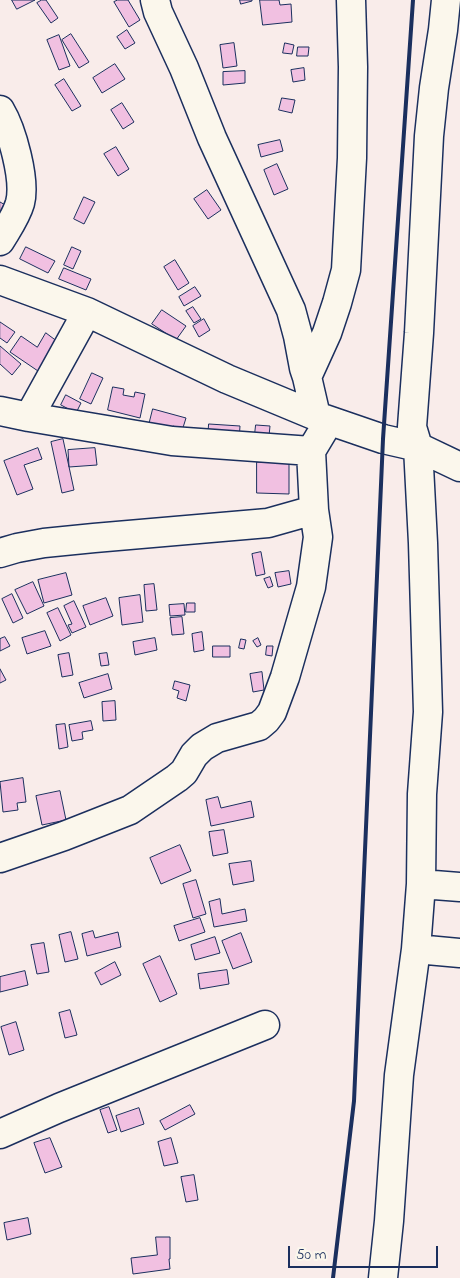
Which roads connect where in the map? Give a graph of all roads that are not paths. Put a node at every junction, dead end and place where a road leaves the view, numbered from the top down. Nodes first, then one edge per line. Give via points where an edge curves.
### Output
1 (155, 0) edge
2 (351, 0) edge
3 (446, 0) edge
4 (0, 110) edge
5 (0, 241) edge
6 (0, 280) edge
7 (87, 312) junction
8 (307, 377) junction
9 (0, 411) edge
10 (29, 418) junction
11 (323, 418) junction
12 (418, 447) junction
13 (312, 451) junction
14 (460, 467) edge
15 (314, 510) junction
16 (0, 553) edge
17 (0, 858) edge
18 (421, 884) junction
19 (460, 887) edge
20 (416, 949) junction
21 (460, 953) edge
22 (265, 1025) dead end
23 (0, 1134) edge
24 (383, 1278) edge

1 - 8 street via 212,138 291,310
2 - 8 street via 352,158 346,270 327,333
3 - 12 street via 427,168 412,427
4 - 5 street via 13,142 21,192 16,215
6 - 7 street
7 - 10 street
7 - 11 street via 227,379
8 - 11 street
9 - 10 street
10 - 13 street via 172,441
11 - 12 street via 383,439
11 - 13 street
12 - 14 street
12 - 18 street via 428,712 422,794
13 - 15 street
15 - 16 street via 268,523 77,539
15 - 17 street via 318,537 311,587 285,677 266,720 259,726 230,733 202,747 178,778 130,810
18 - 19 street
18 - 20 street
20 - 21 street
20 - 24 street via 399,1075
22 - 23 street

